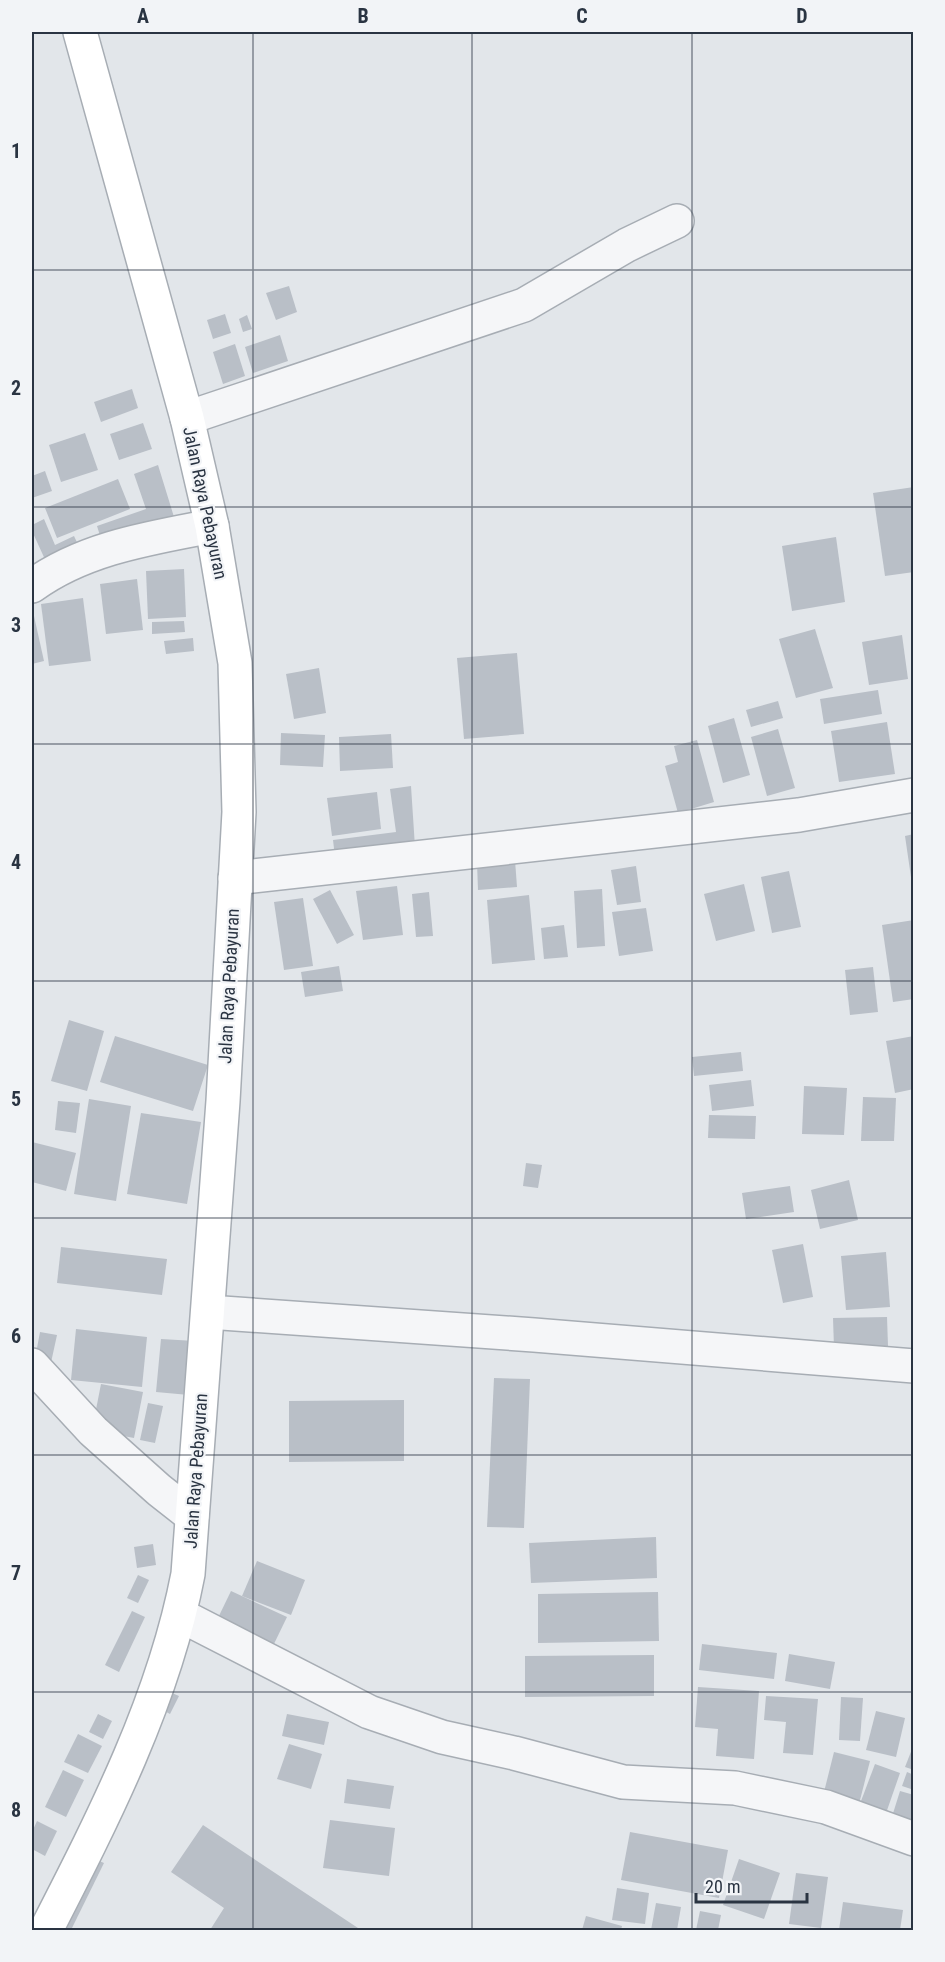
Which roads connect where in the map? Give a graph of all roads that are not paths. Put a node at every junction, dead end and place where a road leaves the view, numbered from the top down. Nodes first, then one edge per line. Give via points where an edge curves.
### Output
1 (80, 32) edge
2 (677, 221) dead end
3 (187, 418) junction
4 (212, 526) junction
5 (32, 586) edge
6 (914, 795) edge
7 (235, 878) junction
8 (208, 1312) junction
9 (32, 1365) edge
10 (914, 1366) edge
11 (192, 1516) junction
12 (180, 1615) junction
13 (914, 1839) edge
14 (46, 1930) edge

1 - 3 main road, Jalan Raya Pebayuran
2 - 3 street via 627,245 524,305
3 - 4 main road, Jalan Raya Pebayuran
4 - 5 street via 91,554
4 - 7 main road, Jalan Raya Pebayuran via 236,663 239,812
6 - 7 street via 787,816
7 - 8 main road, Jalan Raya Pebayuran
8 - 10 street
8 - 11 main road, Jalan Raya Pebayuran
9 - 11 street via 93,1431
11 - 12 main road, Jalan Raya Pebayuran via 188,1574
12 - 13 street via 369,1712 441,1737 623,1782 735,1788 826,1807
12 - 14 main road, Jalan Raya Pebayuran via 125,1769

